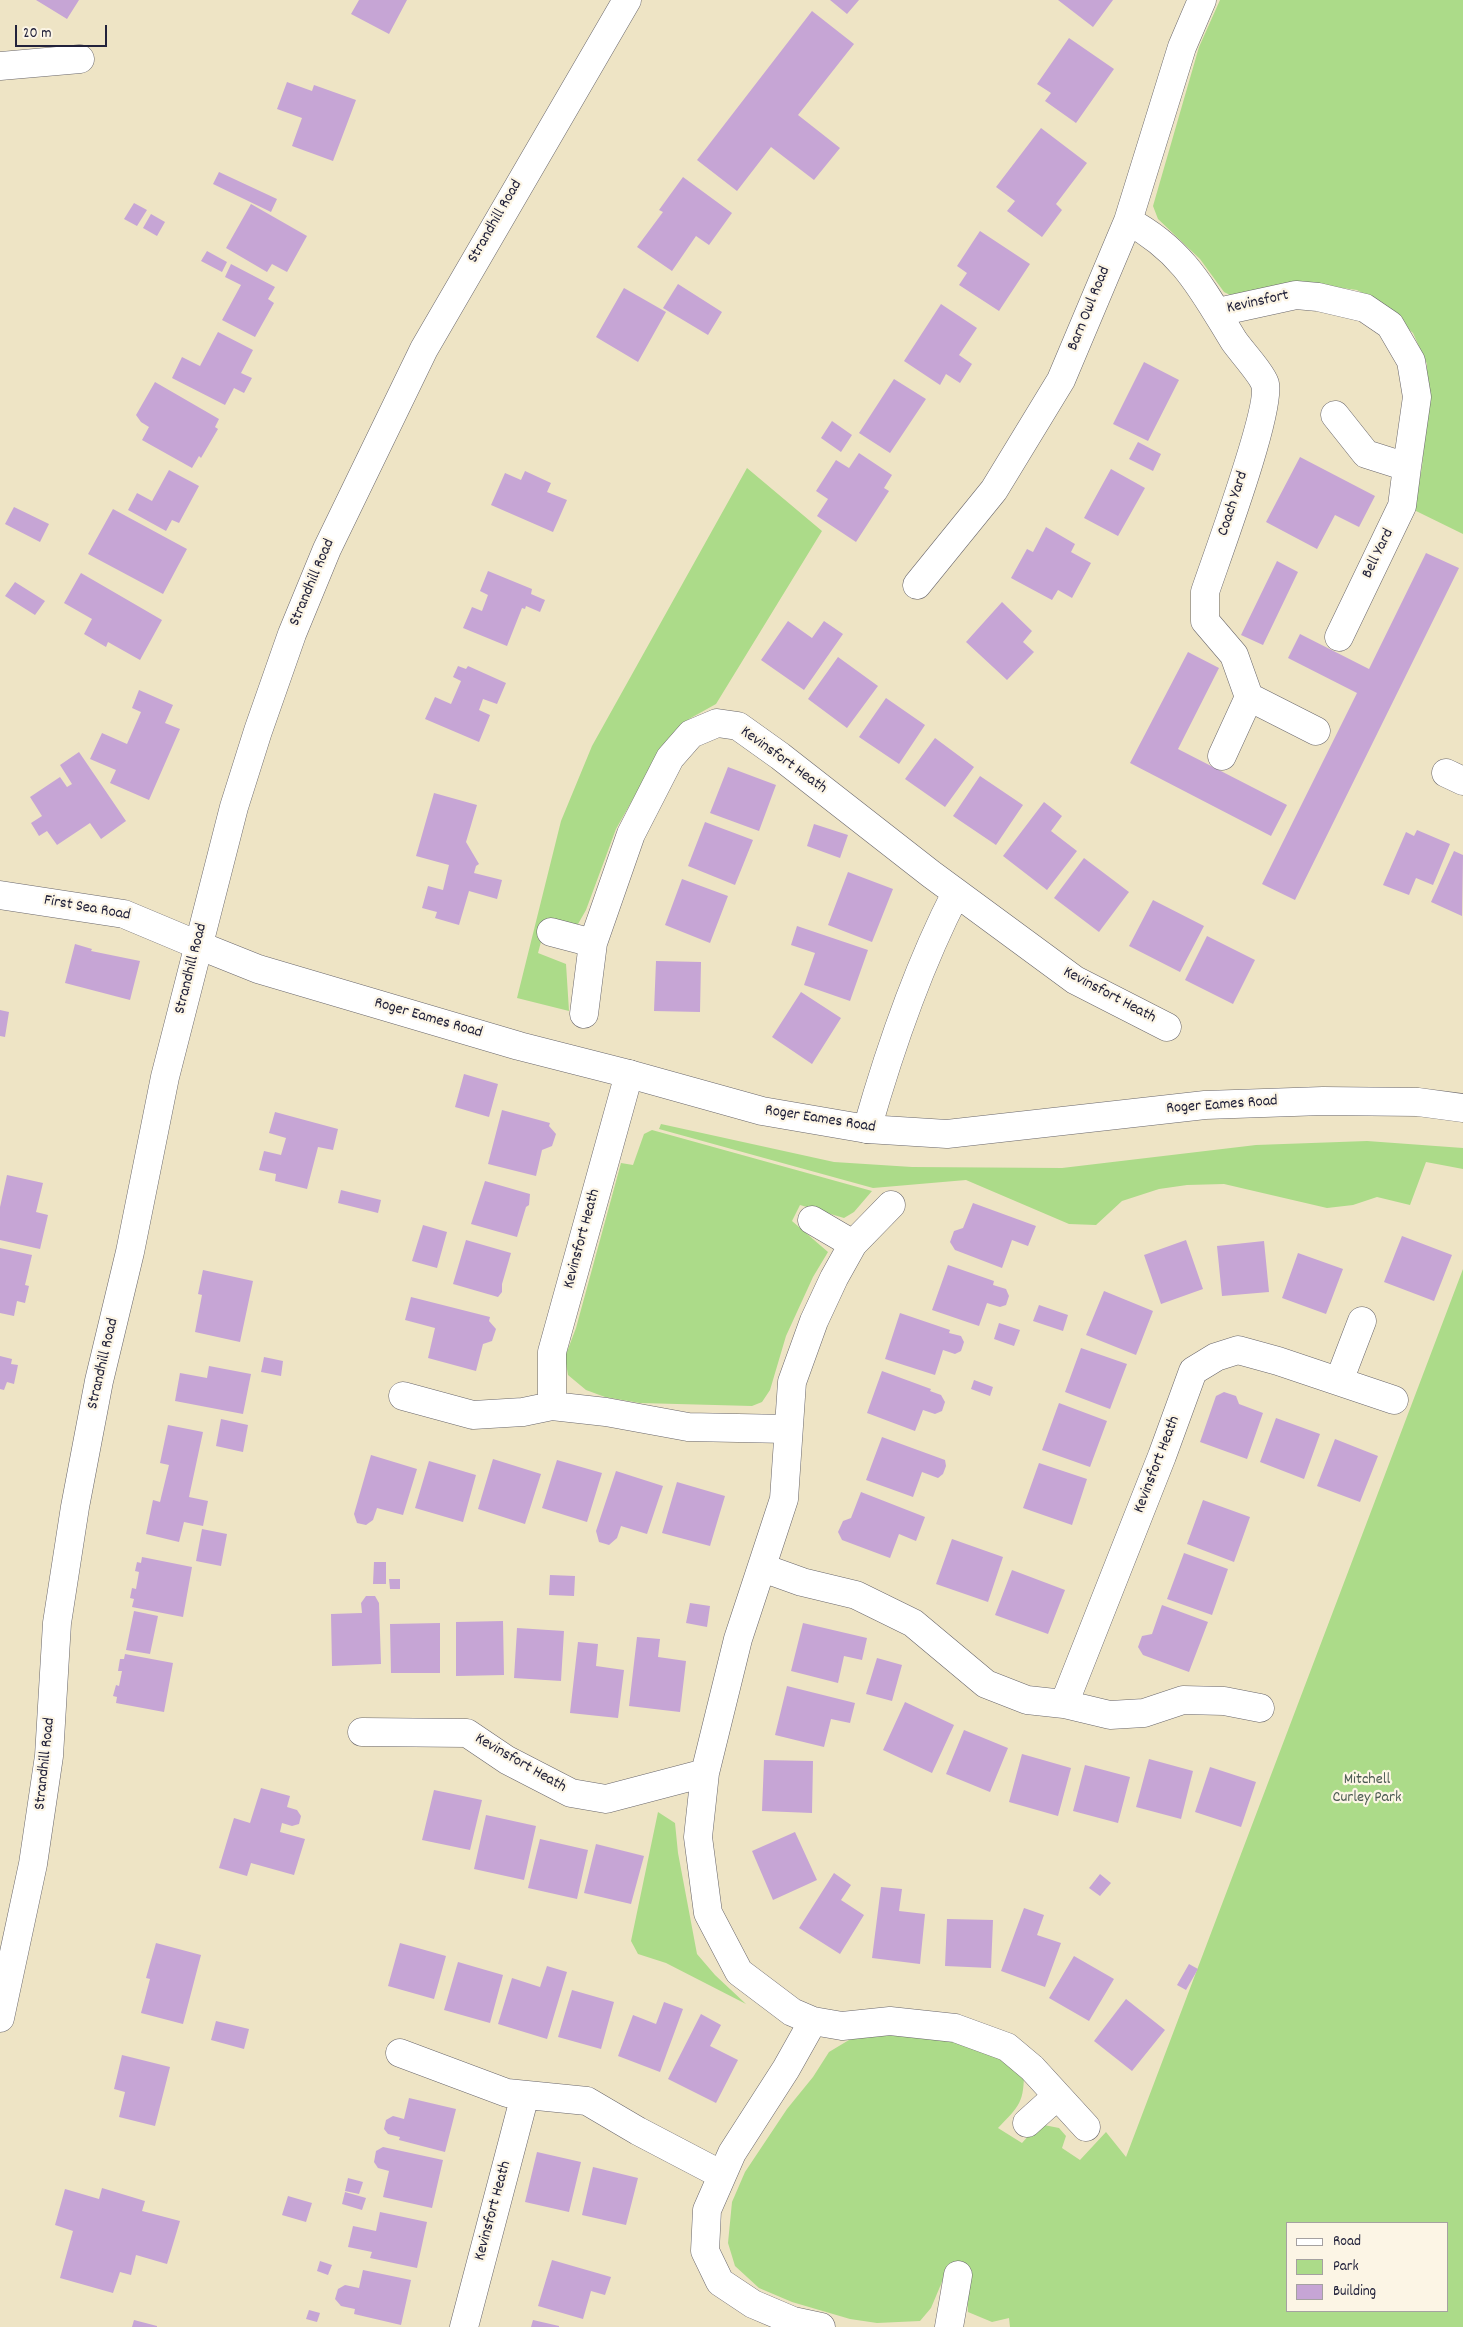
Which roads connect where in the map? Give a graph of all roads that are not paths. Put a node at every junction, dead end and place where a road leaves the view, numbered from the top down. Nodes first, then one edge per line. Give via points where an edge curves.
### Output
1 (627, 0) edge
2 (1202, 0) edge
3 (80, 59) dead end
4 (0, 66) edge
5 (1128, 220) junction
6 (1218, 312) junction
7 (1335, 415) dead end
8 (1407, 467) junction
9 (917, 585) dead end
10 (1338, 637) dead end
11 (1249, 697) junction
12 (1316, 731) dead end
13 (1222, 756) dead end
14 (956, 893) junction
15 (0, 895) edge
16 (551, 932) dead end
17 (593, 942) junction
18 (198, 945) junction
19 (584, 1014) dead end
20 (1167, 1027) dead end
21 (629, 1074) junction
22 (1463, 1108) edge
23 (867, 1128) junction
24 (891, 1205) dead end
25 (812, 1220) dead end
26 (853, 1244) junction
27 (1362, 1322) dead end
28 (1339, 1381) junction
29 (403, 1396) dead end
30 (1394, 1400) dead end
31 (552, 1406) junction
32 (787, 1429) junction
33 (763, 1568) junction
34 (1064, 1704) junction
35 (1260, 1708) dead end
36 (362, 1732) dead end
37 (704, 1773) junction
38 (0, 2018) edge
39 (813, 2021) junction
40 (400, 2053) dead end
41 (525, 2095) junction
42 (1057, 2096) junction
43 (1027, 2123) dead end
44 (1086, 2127) dead end
45 (722, 2175) junction
46 (958, 2275) dead end
47 (464, 2327) edge
48 (822, 2327) edge
49 (949, 2327) edge

1 - 18 street, Strandhill Road via 424,349 327,549 292,634 258,731 234,806
2 - 5 street, Barn Owl Road via 1182,48
3 - 4 street
5 - 6 street, Kevinsfort via 1156,237 1183,263
5 - 9 street, Barn Owl Road via 1061,380 994,490
6 - 8 street, Kevinsfort via 1296,295 1311,296 1365,308 1390,326 1411,361 1417,397
6 - 11 street, Coach Yard via 1265,385 1262,417 1205,592 1205,621 1234,655
7 - 8 street via 1366,454
8 - 10 street, Bell Yard via 1402,506
11 - 12 street
11 - 13 street
14 - 17 street, Kevinsfort Heath via 738,726 717,723 691,734 670,758 631,834
14 - 20 street, Kevinsfort Heath via 1074,980
14 - 23 street via 932,938
15 - 18 street, First Sea Road via 124,914
16 - 17 street
17 - 19 street, Kevinsfort Heath
18 - 21 street, Roger Eames Road via 258,969 519,1046
18 - 38 street, Strandhill Road via 165,1077 74,1507 57,1623 49,1756 36,1845
21 - 23 street, Roger Eames Road via 762,1111
21 - 31 street, Kevinsfort Heath via 552,1352
22 - 23 street, Roger Eames Road via 1418,1102 1323,1101 1204,1105 947,1134
24 - 26 street
25 - 26 street
26 - 32 street via 814,1321 792,1382
27 - 28 street
28 - 30 street, Kevinsfort Heath
28 - 34 street, Kevinsfort Heath via 1238,1350 1216,1357 1193,1371
29 - 31 street via 473,1415 523,1412
31 - 32 street via 688,1427
32 - 33 street via 784,1499
33 - 34 street via 802,1582 856,1595 913,1623 986,1684 1027,1700
33 - 37 street via 738,1638
34 - 35 street via 1110,1715 1144,1713 1183,1700 1224,1701
36 - 37 street, Kevinsfort Heath via 467,1733 507,1760 571,1794 606,1799
37 - 39 street via 698,1836 708,1914 739,1972 792,2012
39 - 42 street via 842,2026 890,2021 955,2028 1007,2047
39 - 45 street via 732,2153
40 - 41 street via 507,2093
41 - 45 street via 587,2101
41 - 47 street, Kevinsfort Heath
42 - 43 street
42 - 44 street
45 - 48 street via 707,2210 705,2251 720,2282 753,2304 794,2321
46 - 49 street

